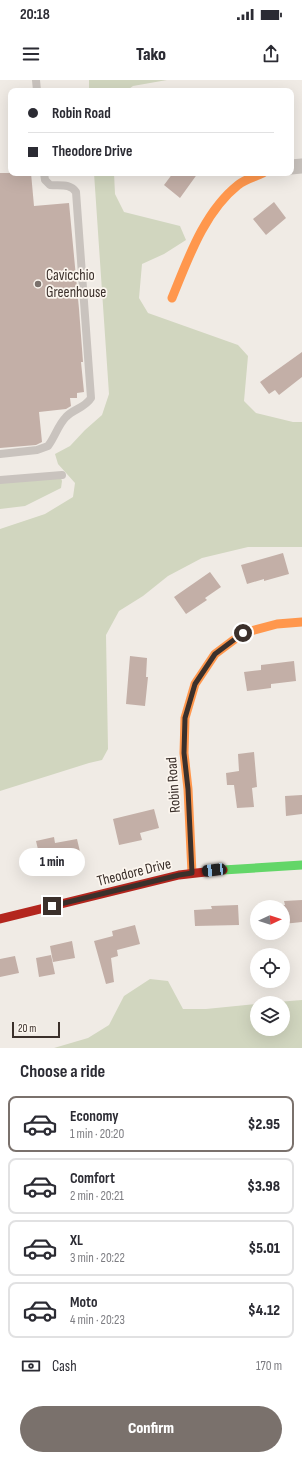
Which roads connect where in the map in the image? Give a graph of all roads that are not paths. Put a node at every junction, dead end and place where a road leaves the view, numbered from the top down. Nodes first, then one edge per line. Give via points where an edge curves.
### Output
1 (44, 176) edge
2 (256, 176) edge
3 (172, 298) dead end
4 (0, 454) edge
5 (62, 475) dead end
6 (0, 480) edge
7 (302, 622) edge
8 (302, 865) edge
9 (192, 873) junction
10 (0, 919) edge

1 - 4 lane via 50,185 69,185 76,192 91,398 87,404 65,418 48,446 37,450
2 - 3 street via 239,184 215,210 196,240
5 - 6 lane
7 - 9 street, Robin Road via 277,624 243,633 215,654 195,684 185,718 184,746
8 - 9 street, Theodore Drive
9 - 10 street, Theodore Drive

